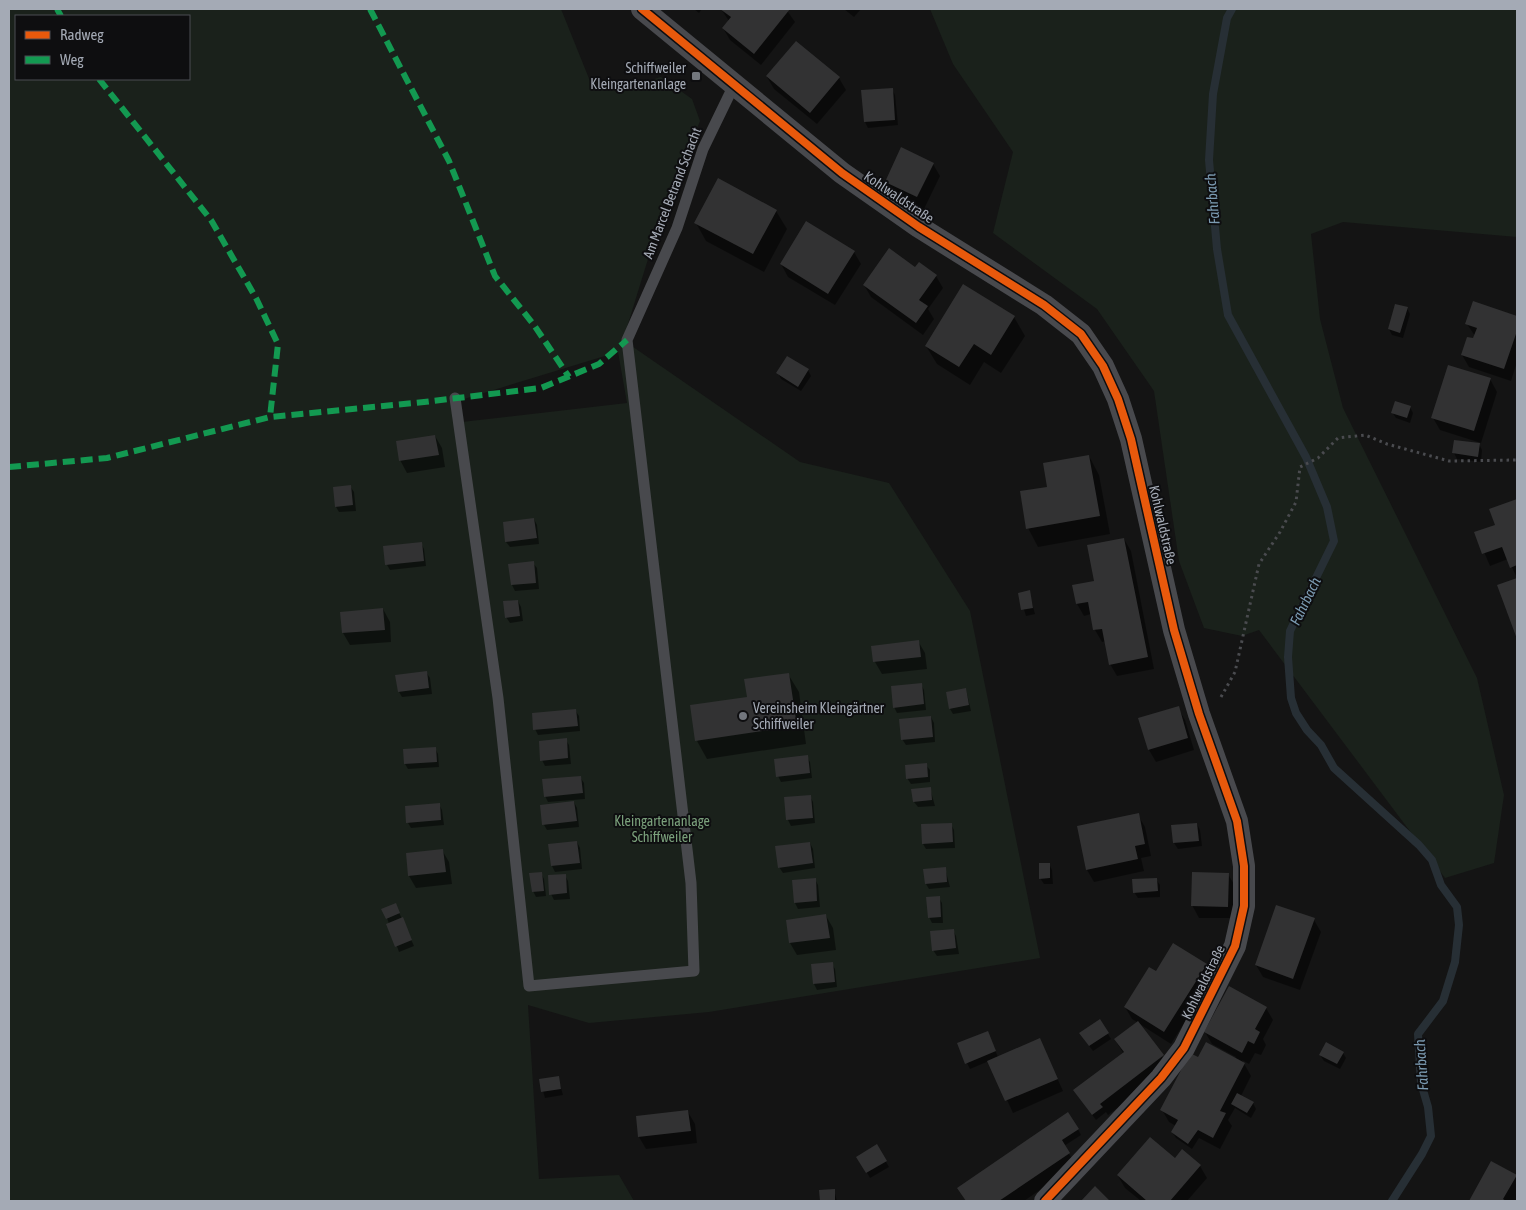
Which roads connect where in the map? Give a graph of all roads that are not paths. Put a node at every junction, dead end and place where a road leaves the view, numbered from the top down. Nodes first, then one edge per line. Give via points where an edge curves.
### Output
1 (642, 9) edge
2 (734, 85) junction
3 (454, 398) dead end
4 (1045, 1201) edge

1 - 2 street, Kohlwaldstraße
2 - 3 lane, Am Marcel Betrand Schacht via 703,149 677,228 627,340 691,883 694,971 529,986 498,698
2 - 4 street, Kohlwaldstraße via 842,173 1044,305 1080,334 1104,366 1131,439 1174,630 1199,714 1237,821 1244,866 1244,906 1235,946 1184,1048 1161,1078

